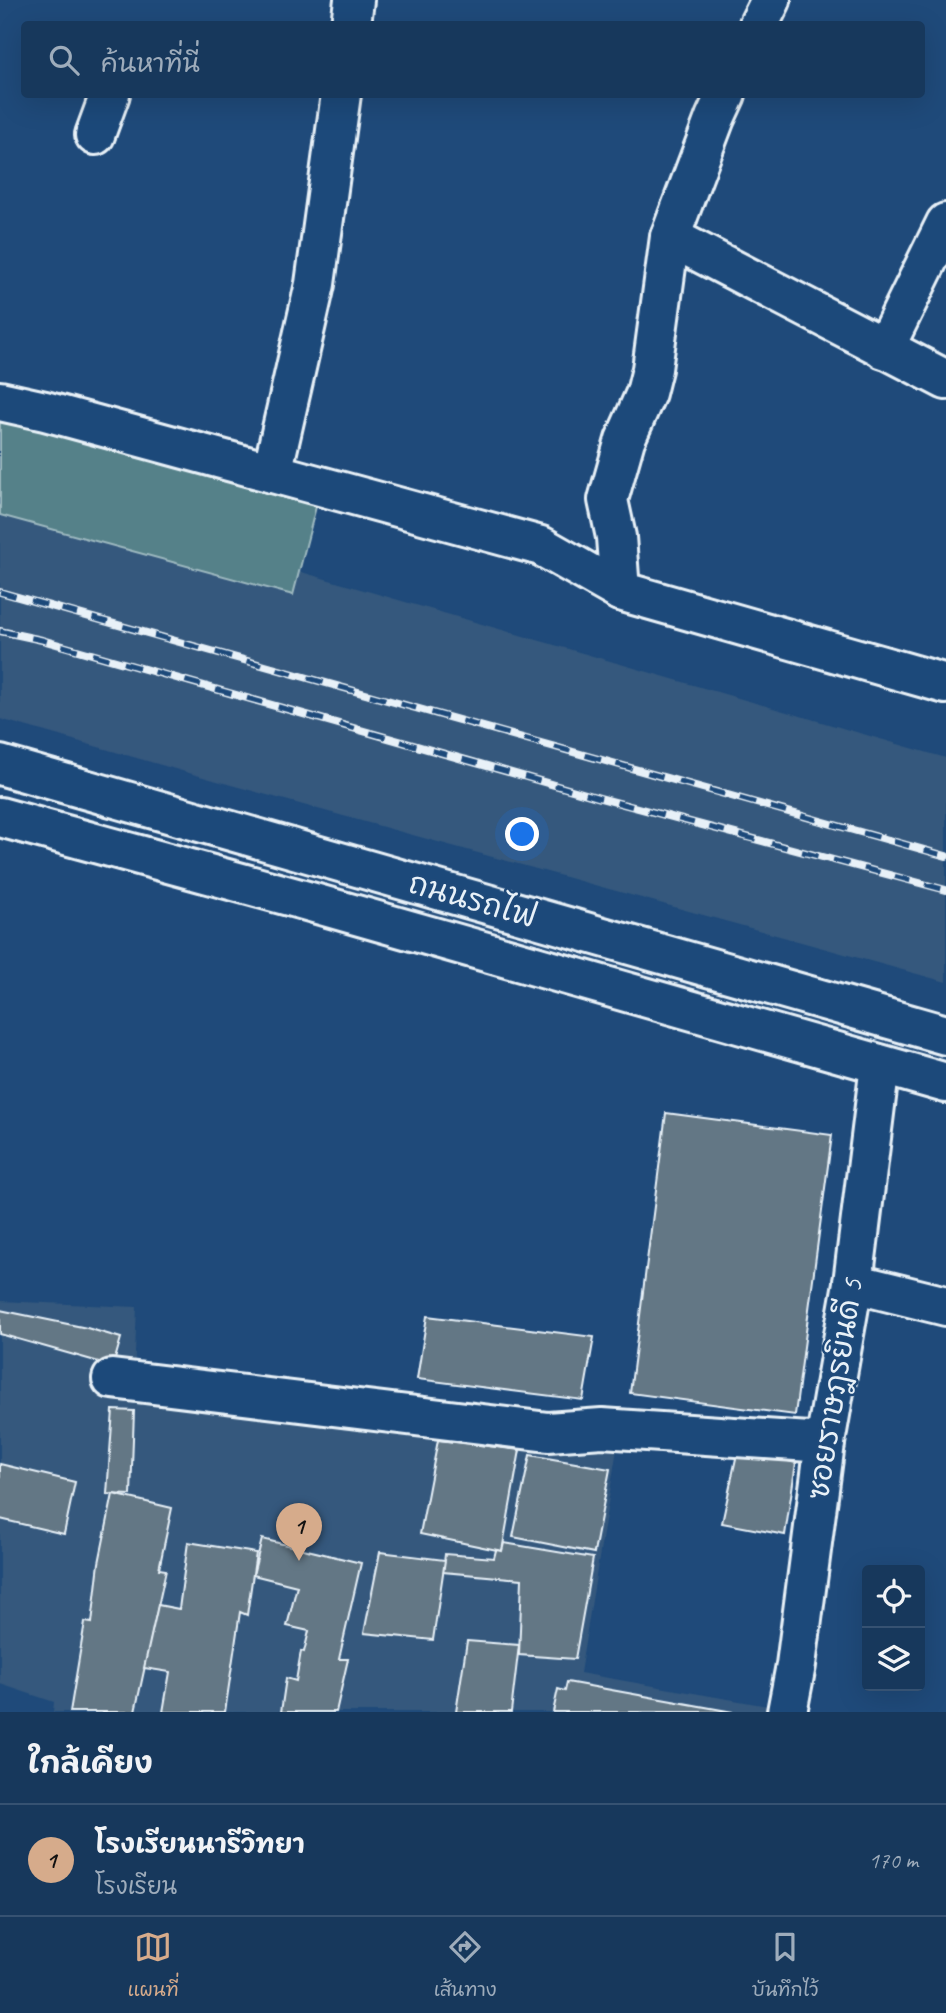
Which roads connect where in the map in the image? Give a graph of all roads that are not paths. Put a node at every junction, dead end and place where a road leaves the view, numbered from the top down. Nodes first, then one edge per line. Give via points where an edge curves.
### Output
1 (354, 0) edge
2 (771, 0) edge
3 (351, 21) edge
4 (760, 21) edge
5 (108, 98) edge
6 (340, 98) edge
7 (724, 98) edge
8 (94, 135) dead end
9 (946, 223) edge
10 (670, 237) junction
11 (884, 349) junction
12 (946, 380) edge
13 (0, 401) edge
14 (272, 473) junction
15 (620, 591) junction
16 (946, 684) edge
17 (0, 765) edge
18 (0, 817) edge
19 (946, 1035) edge
20 (880, 1065) junction
21 (946, 1083) edge
22 (853, 1283) junction
23 (946, 1306) edge
24 (113, 1379) dead end
25 (825, 1443) junction
26 (787, 1712) edge

1 - 3 street
2 - 4 street
5 - 8 street
6 - 14 street via 315,284
7 - 10 street
9 - 11 street
10 - 11 street
10 - 15 street via 652,369 608,499
11 - 12 street
13 - 14 street
14 - 15 street via 541,546
15 - 16 street
17 - 19 street, ถนนรถไฟ
18 - 20 street, ถนนรถไฟ
20 - 21 street, ถนนรถไฟ
20 - 22 street, ซอยราษฎรยินดี 5
22 - 23 street
22 - 25 street, ซอยราษฎรยินดี 5
24 - 25 street via 548,1432 602,1428
25 - 26 street, ซอยราษฎรยินดี 5

